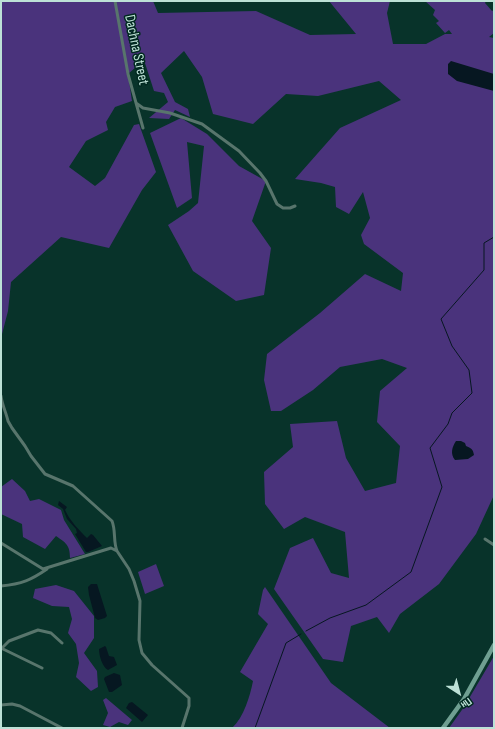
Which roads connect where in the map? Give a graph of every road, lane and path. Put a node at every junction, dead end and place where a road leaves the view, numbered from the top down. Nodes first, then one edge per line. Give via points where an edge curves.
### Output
1 (114, 1) edge
2 (136, 103) junction
3 (143, 128) dead end
4 (295, 206) dead end
5 (1, 396) edge
6 (485, 539) dead end
7 (1, 543) edge
8 (494, 545) edge
9 (117, 551) junction
10 (49, 568) junction
11 (1, 586) edge
12 (62, 643) dead end
13 (494, 645) edge
14 (1, 648) edge
15 (42, 668) dead end
16 (1, 705) edge
17 (62, 728) edge
18 (182, 728) edge
19 (443, 728) edge

1 - 2 street, Dachna Street
2 - 3 street, Dachna Street
2 - 4 street, Dachna Street via 143,108 170,113 202,124 239,151 260,173 277,204 283,208
5 - 9 street via 8,420 37,466 45,474 73,486 112,521
6 - 8 street
7 - 10 street via 43,569
9 - 10 street via 111,548
9 - 18 street via 129,569 140,600 139,640 142,653 189,698
10 - 11 street via 28,581
12 - 14 street via 51,633 38,630 9,641
13 - 19 street via 464,699
14 - 15 street
16 - 17 street via 20,706

